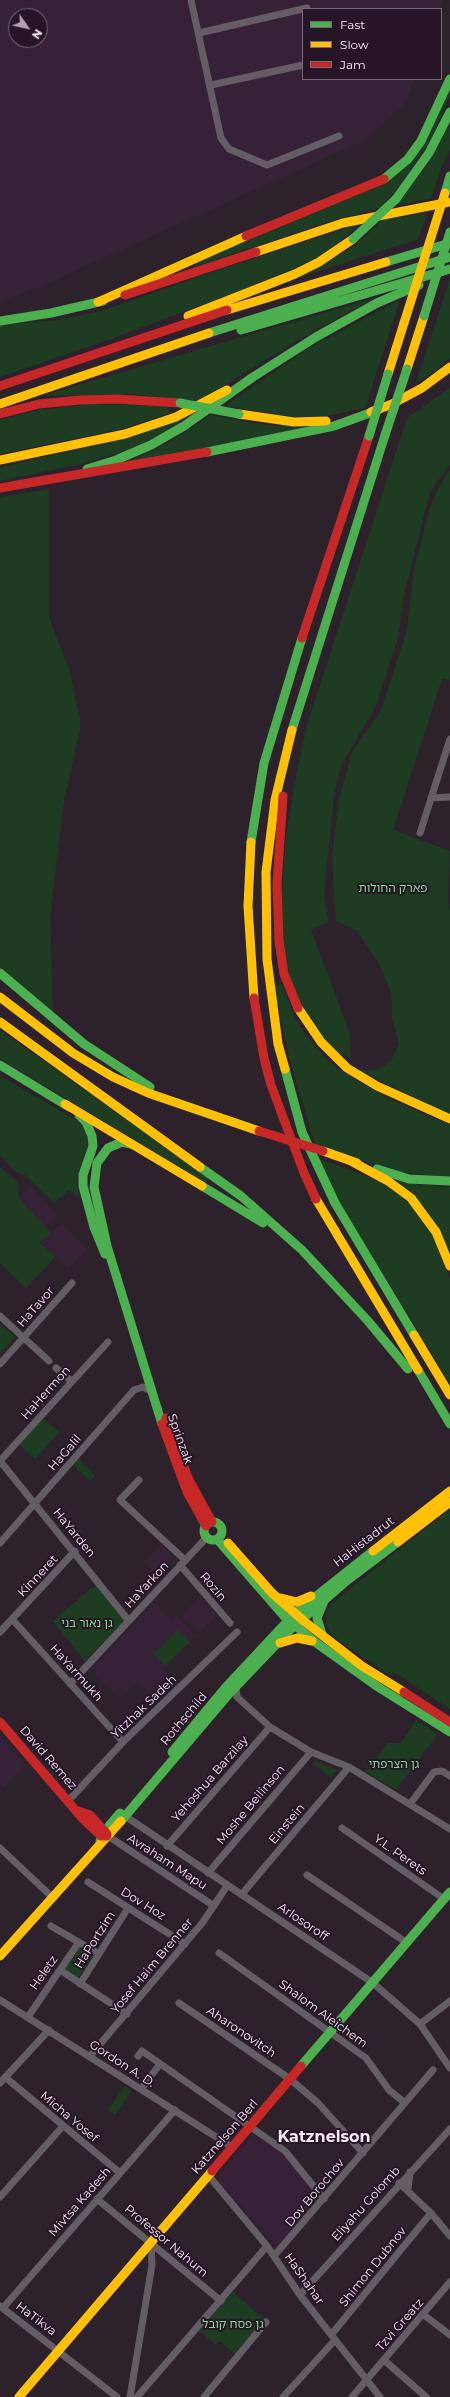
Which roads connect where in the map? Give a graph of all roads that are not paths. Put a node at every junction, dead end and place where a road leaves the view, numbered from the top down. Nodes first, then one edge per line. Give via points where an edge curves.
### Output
1 (191, 0) edge
2 (302, 9) edge
3 (199, 33) junction
4 (302, 65) edge
5 (450, 79) edge
6 (211, 85) junction
7 (450, 112) edge
8 (338, 136) dead end
9 (450, 176) edge
10 (450, 202) edge
11 (450, 232) edge
12 (450, 243) edge
13 (450, 257) edge
14 (450, 270) edge
15 (98, 302) junction
16 (0, 321) edge
17 (145, 355) junction
18 (450, 367) edge
19 (50, 368) junction
20 (253, 377) junction
21 (0, 386) edge
22 (0, 404) edge
23 (378, 410) junction
24 (0, 414) edge
25 (0, 460) edge
26 (17, 485) junction
27 (0, 488) edge
28 (450, 738) edge
29 (285, 750) junction
30 (450, 797) edge
31 (431, 798) junction
32 (420, 833) dead end
33 (0, 973) edge
34 (0, 997) edge
35 (0, 1018) edge
36 (0, 1022) edge
37 (30, 1042) junction
38 (0, 1065) edge
39 (65, 1104) junction
40 (200, 1110) junction
41 (450, 1119) edge
42 (140, 1148) junction
43 (351, 1161) junction
44 (450, 1181) edge
45 (302, 1250) junction
46 (450, 1266) edge
47 (112, 1267) junction
48 (72, 1283) dead end
49 (0, 1316) edge
50 (24, 1338) junction
51 (108, 1342) dead end
52 (140, 1357) junction
53 (49, 1361) dead end
54 (0, 1364) edge
55 (56, 1368) dead end
56 (71, 1381) junction
57 (150, 1391) junction
58 (450, 1395) edge
59 (442, 1412) junction
60 (450, 1424) edge
61 (0, 1461) edge
62 (139, 1480) dead end
63 (450, 1491) edge
64 (450, 1502) edge
65 (35, 1503) junction
66 (209, 1524) junction
67 (219, 1536) junction
68 (207, 1537) junction
69 (0, 1543) edge
70 (75, 1551) junction
71 (183, 1562) junction
72 (320, 1591) junction
73 (272, 1593) junction
74 (330, 1595) junction
75 (12, 1619) junction
76 (295, 1619) junction
77 (129, 1621) junction
78 (230, 1623) dead end
79 (0, 1632) edge
80 (237, 1632) dead end
81 (329, 1640) junction
82 (315, 1642) junction
83 (271, 1649) junction
84 (70, 1684) junction
85 (237, 1685) junction
86 (0, 1722) edge
87 (450, 1722) edge
88 (270, 1727) junction
89 (450, 1732) edge
90 (123, 1742) junction
91 (311, 1752) junction
92 (349, 1767) junction
93 (450, 1776) edge
94 (69, 1800) junction
95 (410, 1804) junction
96 (125, 1816) junction
97 (342, 1828) dead end
98 (450, 1829) edge
99 (104, 1837) junction
100 (167, 1846) junction
101 (0, 1848) edge
102 (208, 1873) junction
103 (307, 1875) dead end
104 (88, 1882) dead end
105 (227, 1886) junction
106 (242, 1894) junction
107 (447, 1896) edge
108 (52, 1897) junction
109 (214, 1906) junction
110 (128, 1908) junction
111 (51, 1926) dead end
112 (80, 1942) junction
113 (407, 1943) junction
114 (185, 1944) junction
115 (219, 1953) dead end
116 (0, 1954) edge
117 (99, 1954) junction
118 (60, 1970) junction
119 (373, 1983) junction
120 (80, 1984) junction
121 (0, 2000) edge
122 (450, 2002) edge
123 (179, 2003) dead end
124 (127, 2014) junction
125 (28, 2017) junction
126 (420, 2024) junction
127 (49, 2030) junction
128 (330, 2032) junction
129 (90, 2056) junction
130 (138, 2056) dead end
131 (160, 2064) junction
132 (450, 2068) edge
133 (433, 2070) dead end
134 (290, 2079) junction
135 (2, 2080) edge
136 (141, 2089) junction
137 (405, 2103) junction
138 (175, 2110) junction
139 (63, 2126) junction
140 (249, 2127) junction
141 (450, 2129) edge
142 (232, 2147) junction
143 (363, 2153) junction
144 (410, 2172) junction
145 (120, 2173) junction
146 (208, 2175) junction
147 (399, 2183) junction
148 (408, 2190) junction
149 (0, 2197) edge
150 (97, 2199) junction
151 (324, 2199) junction
152 (431, 2213) junction
153 (450, 2236) edge
154 (151, 2242) junction
155 (267, 2246) junction
156 (140, 2255) junction
157 (274, 2256) junction
158 (152, 2265) junction
159 (450, 2282) edge
160 (300, 2295) junction
161 (221, 2300) junction
162 (2, 2307) edge
163 (424, 2315) junction
164 (266, 2322) dead end
165 (450, 2335) edge
166 (333, 2337) junction
167 (59, 2350) junction
168 (384, 2360) junction
169 (366, 2381) junction
170 (19, 2397) edge
171 (117, 2397) edge
172 (130, 2397) edge
173 (137, 2397) edge
174 (204, 2397) edge
175 (283, 2397) edge
176 (352, 2397) edge
177 (380, 2397) edge
178 (426, 2397) edge

1 - 3 street
2 - 3 street
3 - 6 street
4 - 6 street
5 - 15 main road via 421,142 408,159 386,178 363,190 214,249
6 - 8 street via 221,138 225,145 260,163 273,164
7 - 19 main road, bridge via 426,159 396,199 353,239 319,262 295,274
9 - 59 main road, bridge via 369,436 286,686 264,763 251,836 248,906 254,997 264,1058 271,1085 304,1173 337,1237
10 - 15 main road via 343,223
11 - 29 main road, bridge
12 - 19 main road via 274,295
13 - 17 main road via 272,312
14 - 17 main road via 350,300
14 - 20 main road via 377,303 316,337
15 - 16 main road
17 - 22 main road
18 - 23 main road via 422,388
19 - 21 main road
20 - 25 main road via 157,424 125,434
20 - 26 main road via 184,426 135,452 100,465
23 - 24 main road, bridge via 317,422 294,422 180,403 116,399 39,404
23 - 26 main road via 318,429 158,462
26 - 27 main road
28 - 31 street
29 - 41 main road via 276,912 284,974 301,1015 321,1042 354,1072 377,1086
29 - 58 main road via 268,852 265,927 272,1015 288,1088 302,1132 335,1204
30 - 31 street
31 - 32 street
33 - 40 main road via 104,1059 142,1082
34 - 40 main road via 72,1053 113,1077 148,1093
35 - 37 main road
36 - 37 main road
37 - 45 main road via 241,1196
38 - 39 main road
39 - 42 main road
39 - 47 main road, Sprinzak via 86,1122 92,1136 93,1146 83,1175 83,1186 98,1239
40 - 43 main road, bridge
42 - 45 main road via 235,1205
42 - 47 main road, Sprinzak via 129,1143 114,1144 97,1163 94,1187 96,1203
43 - 44 main road via 410,1179
43 - 46 main road via 388,1181 411,1198 436,1232
45 - 59 main road via 372,1326
47 - 52 main road, Sprinzak
48 - 50 street, HaTavor
49 - 50 street
50 - 53 street
50 - 54 street, HaTavor
51 - 56 street, HaHermon
52 - 57 main road, Sprinzak
52 - 66 main road, Sprinzak
55 - 56 street
56 - 61 street, HaHermon
57 - 65 street, HaGalil via 143,1387 134,1390
57 - 66 main road, Sprinzak via 175,1463
59 - 60 main road
61 - 65 street, HaYarden
62 - 71 street, Rozin via 120,1500
63 - 72 main road, HaHistadrut
64 - 74 main road, HaHistadrut
65 - 69 street, HaGalil
65 - 70 street, HaYarden
66 - 67 main road via 219,1525
66 - 68 main road via 204,1531
67 - 68 main road via 211,1540
67 - 73 main road
67 - 76 main road
68 - 71 street, HaYarkon
70 - 75 street, Kinneret
70 - 77 street, HaYarden
71 - 77 street, HaYarkon
71 - 78 street, Rozin
72 - 73 main road via 297,1602 287,1601
72 - 76 main road, HaHistadrut
73 - 76 main road
74 - 76 main road, HaHistadrut
74 - 81 main road via 320,1610 317,1622
75 - 79 street, Kinneret
75 - 84 street, HaYarmukh
76 - 81 main road
76 - 82 main road
76 - 83 main road, Rothschild
76 - 99 main road, Rothschild via 225,1688
77 - 84 street, HaYarkon
80 - 90 street, Yitzhak Sadeh
81 - 87 main road via 362,1666
82 - 83 main road via 293,1638 280,1642
82 - 89 main road via 378,1687
83 - 85 main road, Rothschild
84 - 90 street, HaYarmukh
85 - 88 street via 236,1697
85 - 96 main road, Rothschild
86 - 94 main road, David Remez
88 - 91 street
88 - 100 street, Yehoshua Barzilay
90 - 94 street, Yitzhak Sadeh
91 - 92 street
91 - 102 street, Moshe Beilinson
92 - 95 street
92 - 106 street, Einstein
93 - 95 street via 442,1770 434,1772
94 - 99 main road, David Remez via 83,1819
95 - 98 street
96 - 99 main road, Rothschild
96 - 100 street, Arlosoroff
97 - 107 street, Y.L. Perets
99 - 108 main road, Rothschild
99 - 109 street, Avraham Mapu
100 - 102 street, Arlosoroff
101 - 108 street
102 - 105 street, Arlosoroff
103 - 113 street
104 - 110 street, Dov Hoz
105 - 106 street, Arlosoroff
105 - 109 street, Yosef Haim Brenner
106 - 119 street, Arlosoroff
107 - 113 main road, Katznelson Berl
108 - 116 main road, Rothschild
109 - 114 street, Yosef Haim Brenner
110 - 114 street, Dov Hoz
110 - 117 street, HaPortzim
111 - 112 street
112 - 117 street
112 - 118 street, Heletz
113 - 119 main road, Katznelson Berl
114 - 124 street, Yosef Haim Brenner
115 - 128 street, Shalom Aleichem
117 - 120 street, HaPortzim
118 - 120 street
118 - 125 street, Heletz
119 - 126 street, Arlosoroff
119 - 128 main road, Katznelson Berl
120 - 124 street
121 - 125 street, Gordon A. D.
122 - 126 street
123 - 134 street, Aharonovitch
124 - 129 street, Yosef Haim Brenner
125 - 127 street, Gordon A. D.
126 - 132 street, Arlosoroff
127 - 129 street, Gordon A. D.
127 - 135 street
128 - 134 main road, Katznelson Berl
128 - 137 street, Shalom Aleichem via 366,2058 389,2090
129 - 136 street, Gordon A. D.
130 - 131 street via 142,2051
131 - 136 street
131 - 140 street
133 - 137 street, Dov Borochov
134 - 140 main road, Katznelson Berl
134 - 143 street, Aharonovitch via 318,2103
135 - 139 street, Micha Yosef
136 - 138 street, Gordon A. D.
137 - 143 street, Dov Borochov
138 - 142 street, Gordon A. D.
138 - 145 street, Mivtsa Kadesh
139 - 145 street, Micha Yosef
139 - 149 street
140 - 142 main road, Katznelson Berl
140 - 151 street via 285,2151
141 - 144 street, Eliyahu Golomb
142 - 146 main road, Katznelson Berl
143 - 151 street, Dov Borochov
144 - 147 street, Eliyahu Golomb
144 - 148 street
145 - 150 street, Mivtsa Kadesh
146 - 154 main road, Katznelson Berl
146 - 155 street, HaShahar
147 - 148 street
147 - 160 street, Eliyahu Golomb
148 - 152 street
150 - 154 street, Professor Nahum
150 - 162 street, Mivtsa Kadesh
151 - 157 street, Dov Borochov
152 - 153 street
152 - 166 street, Shimon Dubnov
154 - 156 main road, Katznelson Berl
154 - 158 street
154 - 161 street, Professor Nahum
155 - 157 street, HaShahar
155 - 161 street
156 - 158 street via 144,2252
156 - 167 main road, Katznelson Berl
157 - 160 street, HaShahar
158 - 172 street
159 - 163 street, Tzvi Greatz
160 - 166 street, HaShahar
161 - 173 street
162 - 167 street, HaTikva
163 - 165 street
163 - 168 street, Tzvi Greatz
164 - 174 street
166 - 169 street, HaShahar
166 - 175 street, Shimon Dubnov
167 - 170 main road, Katznelson Berl
167 - 171 street, HaTikva
168 - 169 street, Tzvi Greatz
168 - 178 street
169 - 176 street, Tzvi Greatz
169 - 177 street, HaShahar

